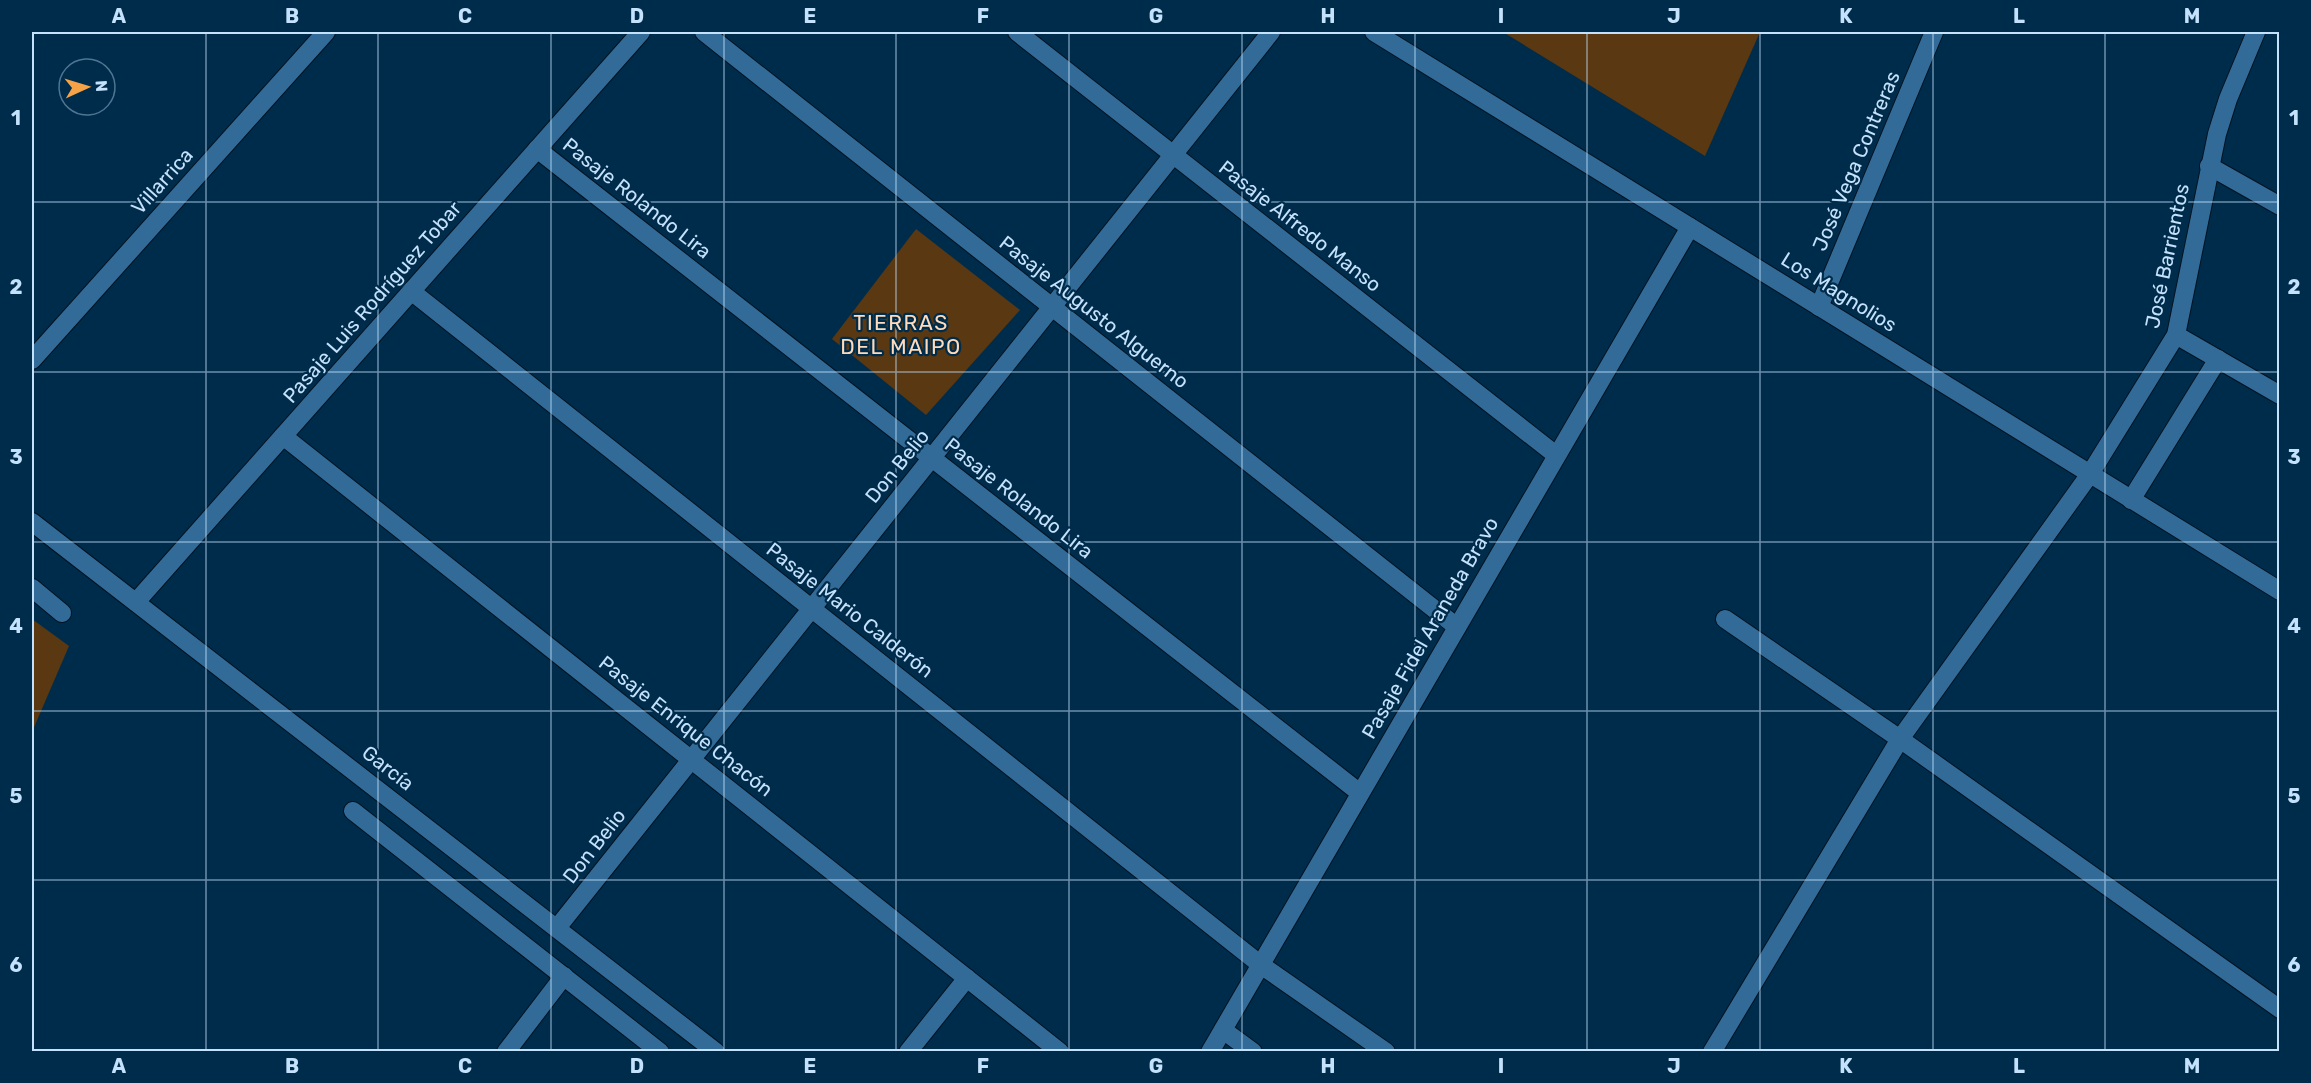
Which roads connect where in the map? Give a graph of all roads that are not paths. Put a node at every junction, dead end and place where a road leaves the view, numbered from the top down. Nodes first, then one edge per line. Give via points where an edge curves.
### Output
1 (326, 32) edge
2 (640, 32) edge
3 (704, 32) edge
4 (1017, 32) edge
5 (1271, 32) edge
6 (1374, 32) edge
7 (1934, 32) edge
8 (2256, 32) edge
9 (537, 149) junction
10 (1173, 155) junction
11 (2210, 166) junction
12 (2280, 206) edge
13 (1690, 227) junction
14 (411, 291) junction
15 (1052, 307) junction
16 (1819, 307) junction
17 (2176, 335) junction
18 (2217, 359) junction
19 (32, 360) edge
20 (2280, 395) edge
21 (283, 436) junction
22 (1557, 455) junction
23 (932, 458) junction
24 (2090, 474) junction
25 (2131, 500) junction
26 (32, 522) edge
27 (32, 588) edge
28 (2280, 591) edge
29 (136, 602) junction
30 (812, 609) junction
31 (62, 613) dead end
32 (1725, 619) dead end
33 (1457, 627) junction
34 (1900, 739) junction
35 (692, 760) junction
36 (1360, 794) junction
37 (353, 811) dead end
38 (558, 928) junction
39 (1261, 965) junction
40 (564, 976) junction
41 (967, 978) junction
42 (2280, 1009) edge
43 (1223, 1030) junction
44 (506, 1052) edge
45 (660, 1052) edge
46 (716, 1052) edge
47 (908, 1052) edge
48 (1060, 1052) edge
49 (1210, 1052) edge
50 (1252, 1052) edge
51 (1386, 1052) edge
52 (1712, 1052) edge

1 - 19 street, Villarrica
2 - 9 street, Pasaje Luis Rodríguez Tobar
3 - 15 street, Pasaje Augusto Alguerno
4 - 10 street, Pasaje Alfredo Manso
5 - 10 street, Don Belio
6 - 13 street, Los Magnolios
7 - 16 street, José Vega Contreras
8 - 11 street, José Barrientos via 2228,99
9 - 14 street, Pasaje Luis Rodríguez Tobar
9 - 23 street, Pasaje Rolando Lira
10 - 15 street, Don Belio
10 - 22 street, Pasaje Alfredo Manso
11 - 12 street
11 - 17 street, José Barrientos
13 - 16 street, Los Magnolios
13 - 22 street, Pasaje Fidel Araneda Bravo
14 - 21 street, Pasaje Luis Rodríguez Tobar
14 - 30 street, Pasaje Mario Calderón
15 - 23 street, Don Belio
15 - 33 street, Pasaje Augusto Alguerno
16 - 24 street, Los Magnolios
17 - 18 street
17 - 24 street, José Barrientos
18 - 20 street
18 - 25 street
21 - 29 street, Pasaje Luis Rodríguez Tobar
21 - 35 street, Pasaje Enrique Chacón
22 - 33 street, Pasaje Fidel Araneda Bravo
23 - 30 street, Don Belio
23 - 36 street, Pasaje Rolando Lira
24 - 25 street, Los Magnolios
24 - 34 street, José Barrientos
25 - 28 street, Los Magnolios
26 - 29 street, García
27 - 31 street
29 - 38 street, García
30 - 35 street, Don Belio
30 - 39 street, Pasaje Mario Calderón
32 - 34 street
33 - 36 street, Pasaje Fidel Araneda Bravo
34 - 42 street
34 - 52 street, José Barrientos
35 - 38 street, Don Belio
35 - 41 street, Pasaje Enrique Chacón
36 - 39 street, Pasaje Fidel Araneda Bravo
37 - 40 street
38 - 46 street, García
39 - 43 street, Pasaje Fidel Araneda Bravo
39 - 51 street, Pasaje Mario Calderón
40 - 44 street
40 - 45 street
41 - 47 street
41 - 48 street, Pasaje Enrique Chacón
43 - 49 street, Pasaje Fidel Araneda Bravo
43 - 50 street

